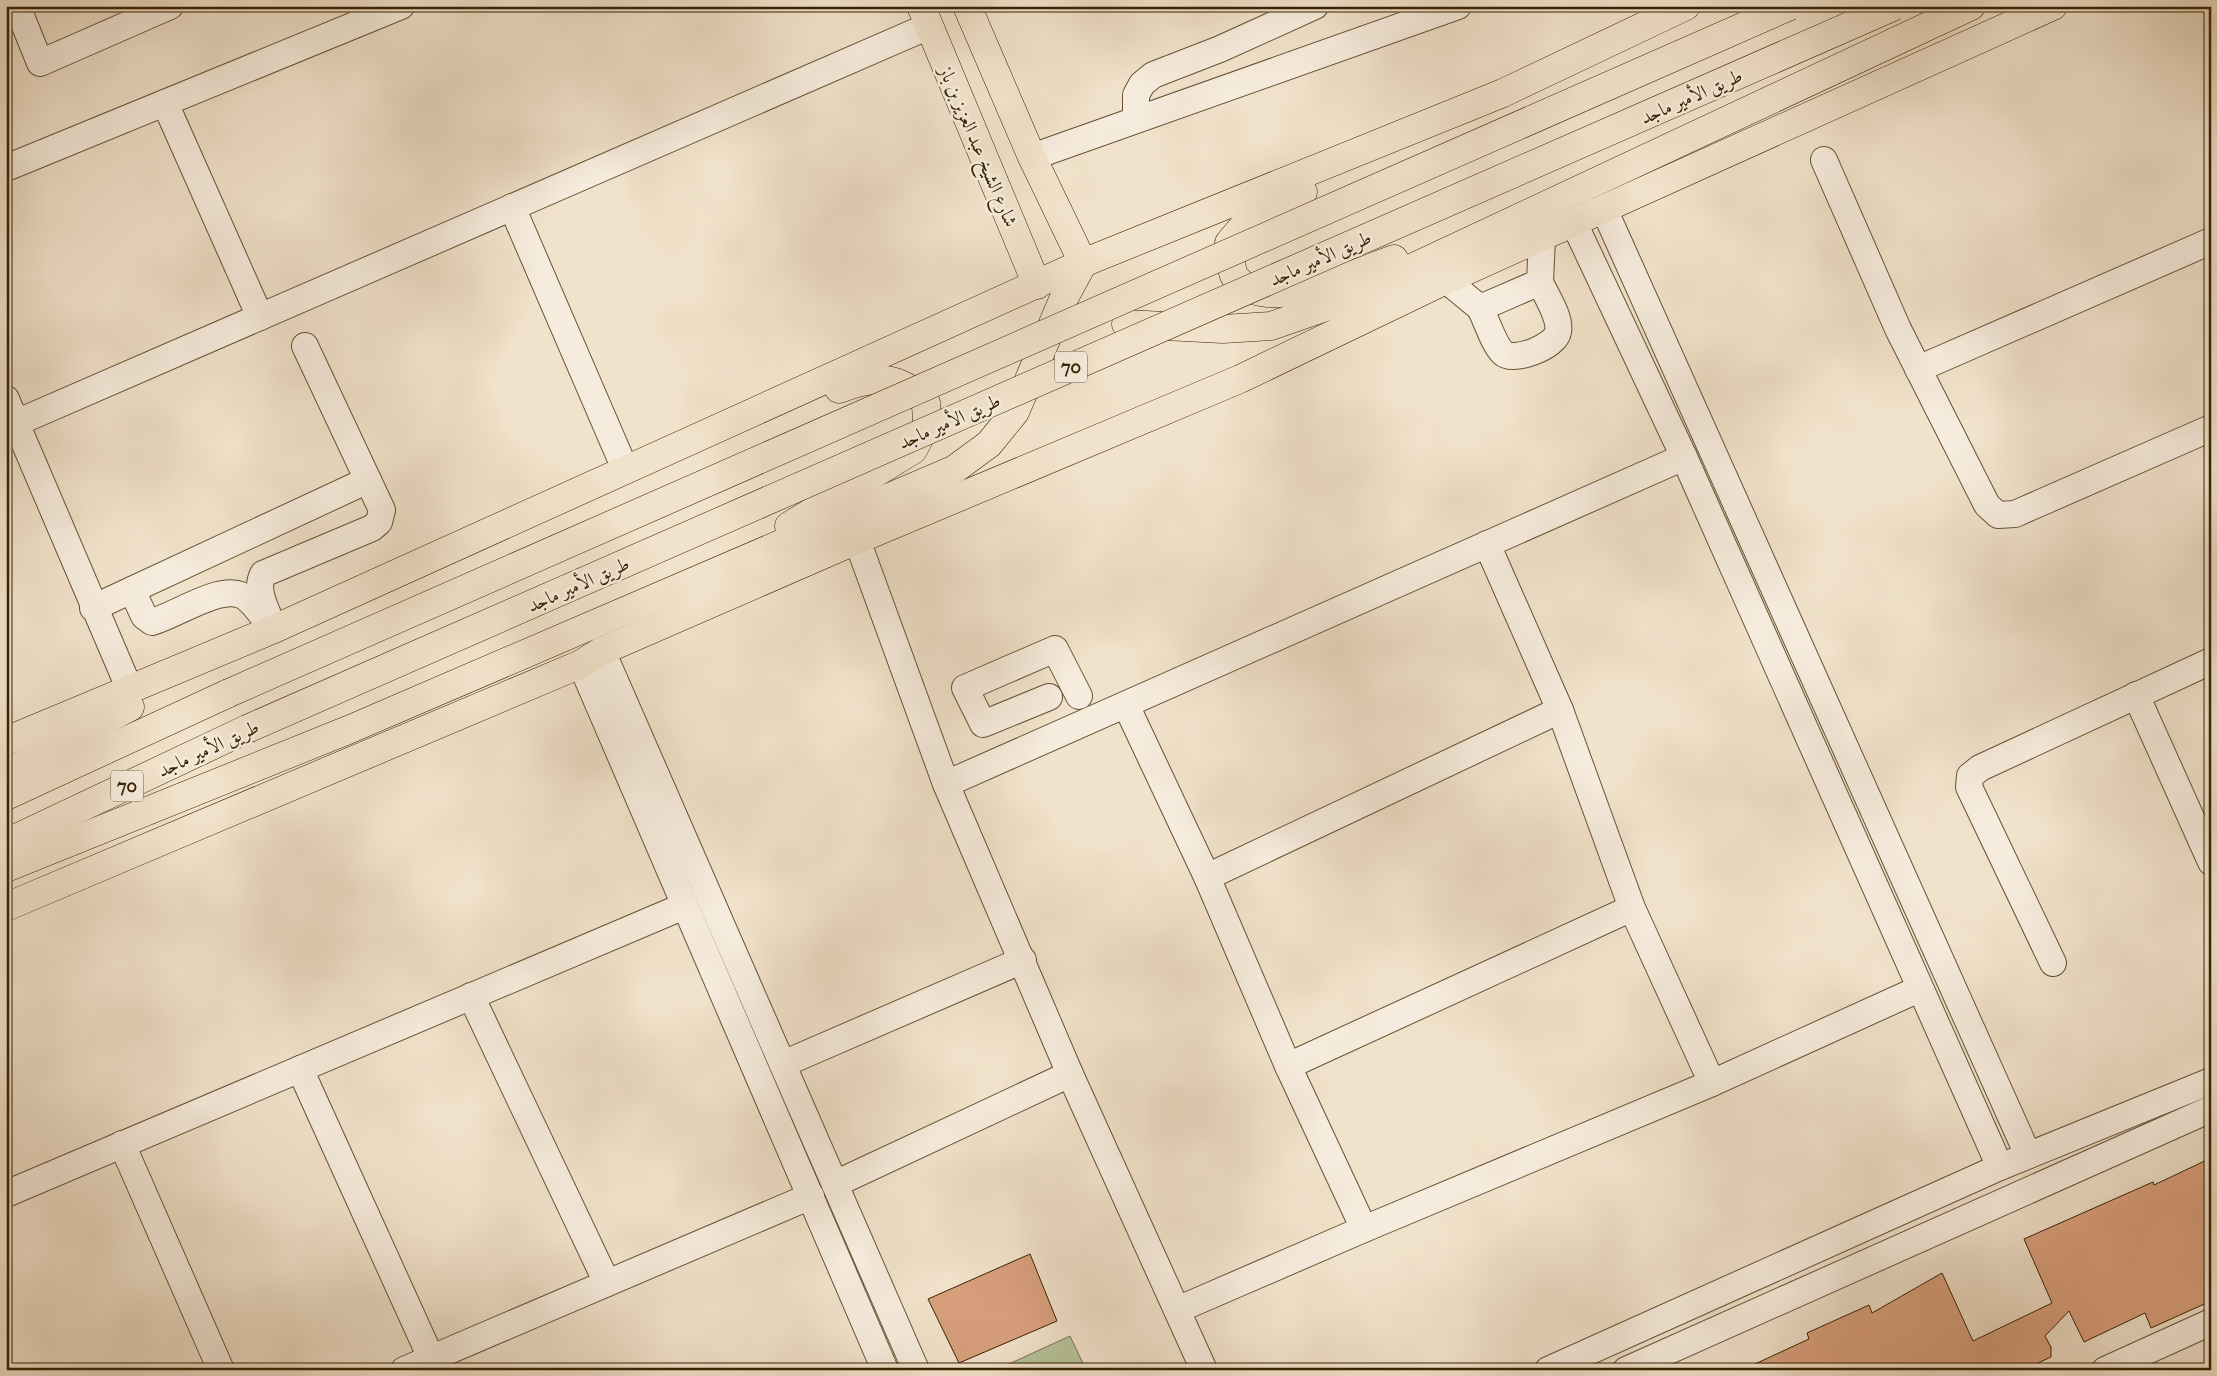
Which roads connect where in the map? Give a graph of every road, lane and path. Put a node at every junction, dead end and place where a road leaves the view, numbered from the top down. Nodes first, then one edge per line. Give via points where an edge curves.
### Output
1 (17, 6) edge
2 (170, 6) edge
3 (401, 6) edge
4 (967, 6) edge
5 (1315, 6) edge
6 (1458, 6) edge
7 (1686, 6) edge
8 (1790, 6) edge
9 (1895, 6) edge
10 (1971, 6) edge
11 (2012, 6) edge
12 (2053, 6) edge
13 (925, 16) edge
14 (1807, 84) junction
15 (1503, 93) junction
16 (165, 103) junction
17 (1136, 119) junction
18 (1032, 157) junction
19 (1824, 160) dead end
20 (6, 168) edge
21 (1540, 207) junction
22 (512, 208) junction
23 (1604, 209) junction
24 (1574, 223) junction
25 (1542, 238) junction
26 (2211, 240) edge
27 (1083, 263) junction
28 (1446, 280) junction
29 (1540, 282) junction
30 (1037, 285) junction
31 (1063, 300) junction
32 (1480, 308) junction
33 (260, 317) junction
34 (1126, 324) junction
35 (305, 346) dead end
36 (1918, 370) junction
37 (10, 416) edge
38 (2211, 428) edge
39 (1684, 456) junction
40 (637, 464) junction
41 (368, 480) junction
42 (857, 540) junction
43 (1487, 544) junction
44 (703, 578) junction
45 (132, 590) junction
46 (93, 608) junction
47 (274, 629) junction
48 (591, 658) junction
49 (1031, 658) junction
50 (2211, 661) edge
51 (130, 690) junction
52 (2136, 695) junction
53 (1079, 696) dead end
54 (1048, 697) junction
55 (1126, 705) junction
56 (1560, 710) junction
57 (1832, 717) junction
58 (348, 730) junction
59 (1806, 730) junction
60 (1064, 732) junction
61 (6, 741) edge
62 (6, 773) edge
63 (946, 784) junction
64 (6, 796) edge
65 (6, 843) edge
66 (2211, 862) edge
67 (6, 868) edge
68 (1207, 877) junction
69 (6, 902) edge
70 (684, 906) junction
71 (6, 907) edge
72 (1632, 908) junction
73 (1023, 960) junction
74 (2053, 963) dead end
75 (1919, 989) junction
76 (471, 996) junction
77 (783, 1064) junction
78 (1288, 1066) junction
79 (300, 1069) junction
80 (1070, 1074) junction
81 (2211, 1081) edge
82 (1712, 1083) junction
83 (2211, 1109) edge
84 (122, 1144) junction
85 (2028, 1155) junction
86 (2000, 1167) junction
87 (835, 1184) junction
88 (6, 1194) edge
89 (811, 1196) junction
90 (1364, 1228) junction
91 (1781, 1265) junction
92 (607, 1283) junction
93 (1794, 1293) junction
94 (1177, 1310) junction
95 (2211, 1322) edge
96 (431, 1358) junction
97 (1634, 1368) edge
98 (221, 1370) edge
99 (404, 1370) edge
100 (885, 1370) edge
101 (916, 1370) edge
102 (1204, 1370) edge
103 (1548, 1370) edge
104 (2105, 1370) edge

1 - 2 street via 40,62
3 - 16 street
4 - 18 main road
5 - 17 street via 1153,75 1142,84 1136,95
6 - 17 street
7 - 15 main road
8 - 64 main road, 70, bridge via 229,693
9 - 65 main road, طريق الأمير ماجد / 70, bridge via 247,729
10 - 14 main road
11 - 14 main road
12 - 23 main road
13 - 22 street
13 - 30 main road, شارع الشيخ عبد العزيز بن باز
14 - 21 main road
15 - 21 main road via 1250,218 1229,243 1234,276 1245,286 1270,295 1309,289
15 - 27 main road
16 - 20 street
16 - 33 street
17 - 18 street
18 - 27 main road
19 - 36 street
21 - 34 main road via 1337,303 1270,326 1223,329
22 - 33 street
22 - 40 street
23 - 24 main road
23 - 57 street
24 - 25 main road
24 - 39 street
25 - 28 main road
25 - 29 street
26 - 36 street
27 - 30 main road
27 - 31 main road
28 - 32 street
28 - 34 main road via 1299,335 1248,344 1192,344
28 - 42 main road via 1240,379
29 - 32 street
29 - 32 street via 1558,321 1558,334 1553,341 1520,358 1508,357 1501,351
30 - 31 main road
30 - 40 main road
31 - 34 main road
31 - 44 main road via 1015,412 989,444 955,469
33 - 37 street
35 - 41 street
36 - 38 street via 1987,505 1998,515 2015,514
37 - 46 street
39 - 43 street
39 - 59 street
40 - 44 main road via 863,380 880,378 904,385 926,403 927,424 913,450
40 - 47 main road
41 - 45 street
41 - 47 street via 382,510 379,522 372,528 263,574 259,582 260,591
42 - 48 main road
42 - 63 street
43 - 55 street
43 - 56 street
44 - 58 main road
45 - 46 street
45 - 47 street via 144,616 152,622 230,593 249,600
46 - 51 street
47 - 51 main road
47 - 62 main road
48 - 70 street
48 - 71 main road
48 - 77 street
49 - 53 street via 1055,648
49 - 54 street
49 - 54 street via 967,686 965,691 983,724
50 - 52 street
51 - 61 main road
52 - 66 street
52 - 74 street via 1980,768 1970,776 1969,787
54 - 60 street
55 - 60 street
55 - 68 street
56 - 68 street
56 - 72 street
57 - 59 street
57 - 85 street
58 - 67 main road
58 - 69 main road via 162,817
59 - 75 street
60 - 63 street
63 - 73 street
68 - 78 street
70 - 76 street
70 - 89 street
72 - 78 street
72 - 82 street
73 - 77 street
73 - 80 street
75 - 82 street
75 - 86 street
76 - 79 street
76 - 92 street
77 - 87 street
78 - 90 street
79 - 84 street
79 - 96 street
80 - 87 street
80 - 94 street
81 - 85 street
82 - 90 street
83 - 93 street
84 - 88 street
84 - 98 street
85 - 86 street
86 - 91 street
87 - 101 street
89 - 92 street
89 - 100 street
90 - 94 street
91 - 93 street
91 - 103 street
92 - 96 street
93 - 97 street
94 - 102 street
95 - 104 street
96 - 99 street

